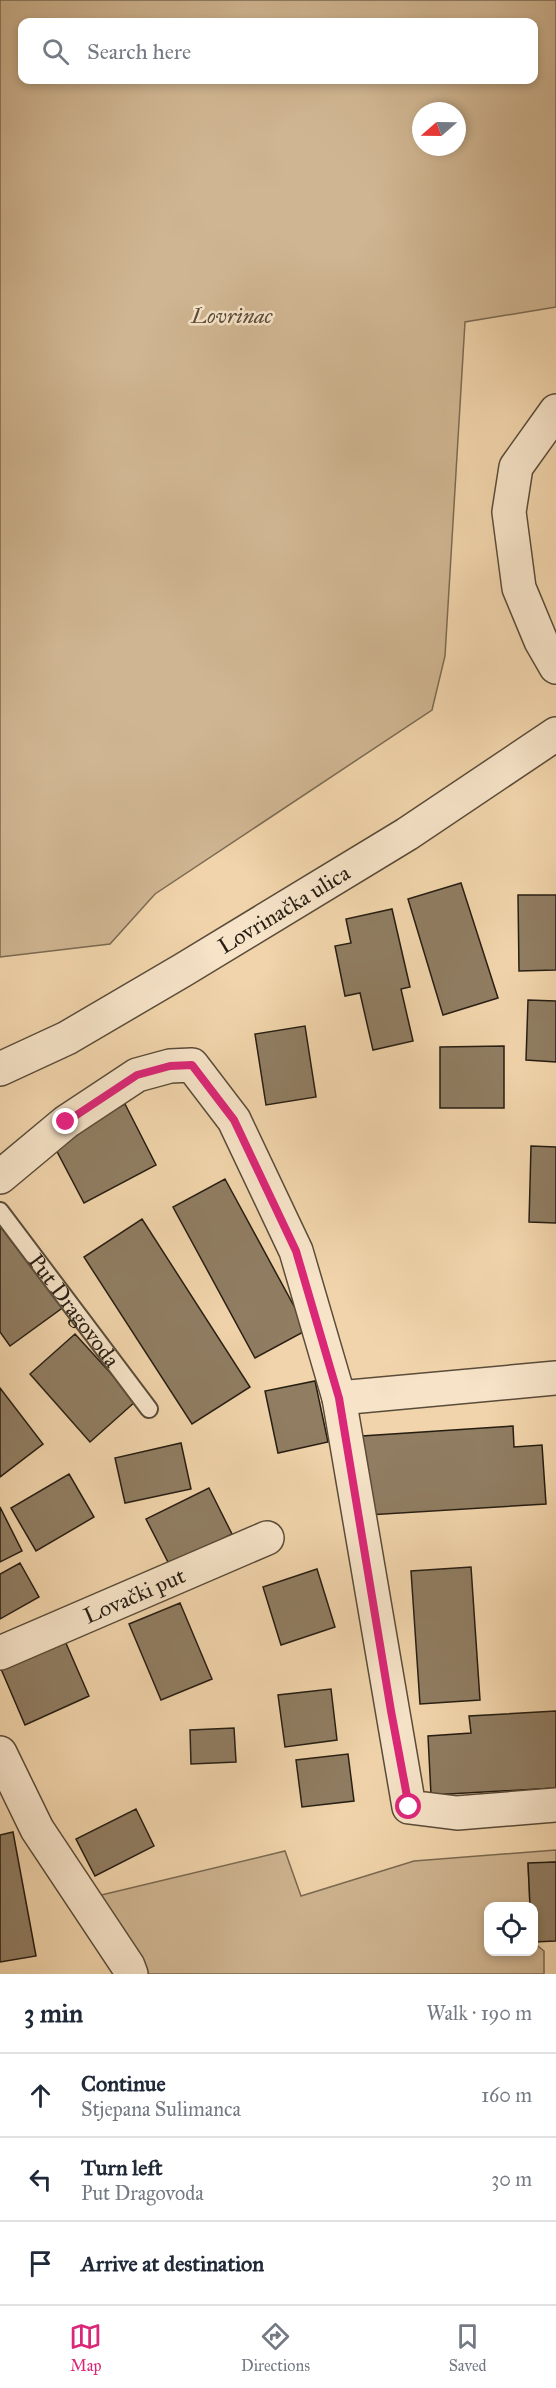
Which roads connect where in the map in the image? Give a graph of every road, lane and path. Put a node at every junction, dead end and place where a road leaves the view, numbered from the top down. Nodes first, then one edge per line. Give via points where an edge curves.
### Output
1 (556, 411) edge
2 (556, 667) edge
3 (556, 734) edge
4 (0, 1069) edge
5 (0, 1176) edge
6 (0, 1211) edge
7 (556, 1378) edge
8 (339, 1398) junction
9 (149, 1409) dead end
10 (267, 1539) dead end
11 (0, 1653) edge
12 (0, 1753) edge
13 (556, 1804) edge
14 (131, 1974) edge

1 - 2 street via 516,467 509,512 519,588
3 - 4 street, Lovrinačka ulica via 406,834 183,970 66,1038
5 - 8 street via 66,1122 137,1075 192,1065 234,1120 296,1251
6 - 9 lane, Put Dragovoda
7 - 8 street
8 - 13 street via 409,1807 457,1813
10 - 11 street, Lovački put
12 - 14 street via 37,1829

